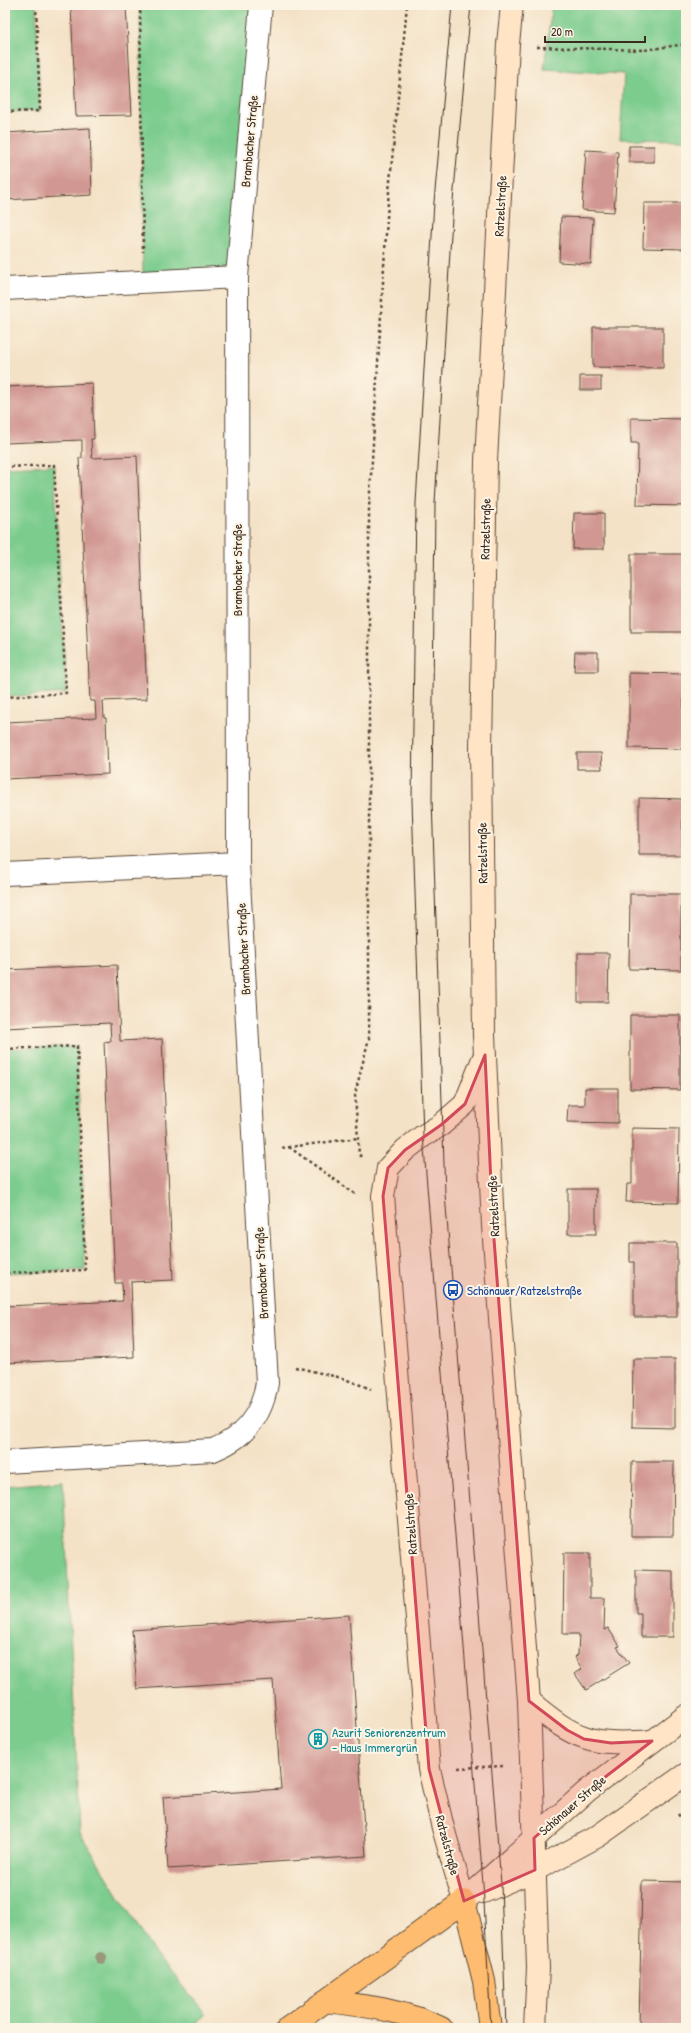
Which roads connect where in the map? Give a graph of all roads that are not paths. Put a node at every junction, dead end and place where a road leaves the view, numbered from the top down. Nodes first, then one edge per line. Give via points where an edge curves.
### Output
1 (261, 5) edge
2 (512, 5) edge
3 (237, 277) junction
4 (5, 289) edge
5 (238, 863) junction
6 (5, 874) edge
7 (485, 1055) junction
8 (5, 1462) edge
9 (529, 1701) junction
10 (686, 1716) edge
11 (652, 1741) junction
12 (686, 1774) edge
13 (534, 1838) junction
14 (535, 1870) junction
15 (464, 1901) junction
16 (325, 2001) junction
17 (288, 2028) edge
18 (441, 2028) edge
19 (490, 2028) edge
20 (534, 2028) edge

1 - 3 street, Brambacher Straße
2 - 7 main road, Ratzelstraße via 486,469 481,748
3 - 4 street
3 - 5 street, Brambacher Straße
5 - 6 street
5 - 8 street, Brambacher Straße via 267,1383 265,1398 249,1425 229,1444 213,1450
7 - 9 main road, Ratzelstraße via 493,1226
7 - 15 main road, Ratzelstraße via 464,1104 441,1126 405,1150 388,1168 383,1196 429,1769
9 - 11 main road via 566,1730 584,1739 611,1743
9 - 13 main road, Ratzelstraße
10 - 11 main road, Schönauer Straße
11 - 13 main road, Schönauer Straße via 587,1791
12 - 14 main road, Schönauer Straße via 598,1836
13 - 14 main road, Ratzelstraße
13 - 15 main road, Schönauer Straße
14 - 15 main road, Schönauer Straße
14 - 20 main road, Ratzelstraße via 538,1968
15 - 16 main road, Schönauer Straße
15 - 19 main road, Ratzelstraße via 484,1982
16 - 17 main road, Schönauer Straße
16 - 18 main road via 391,2011 424,2020

